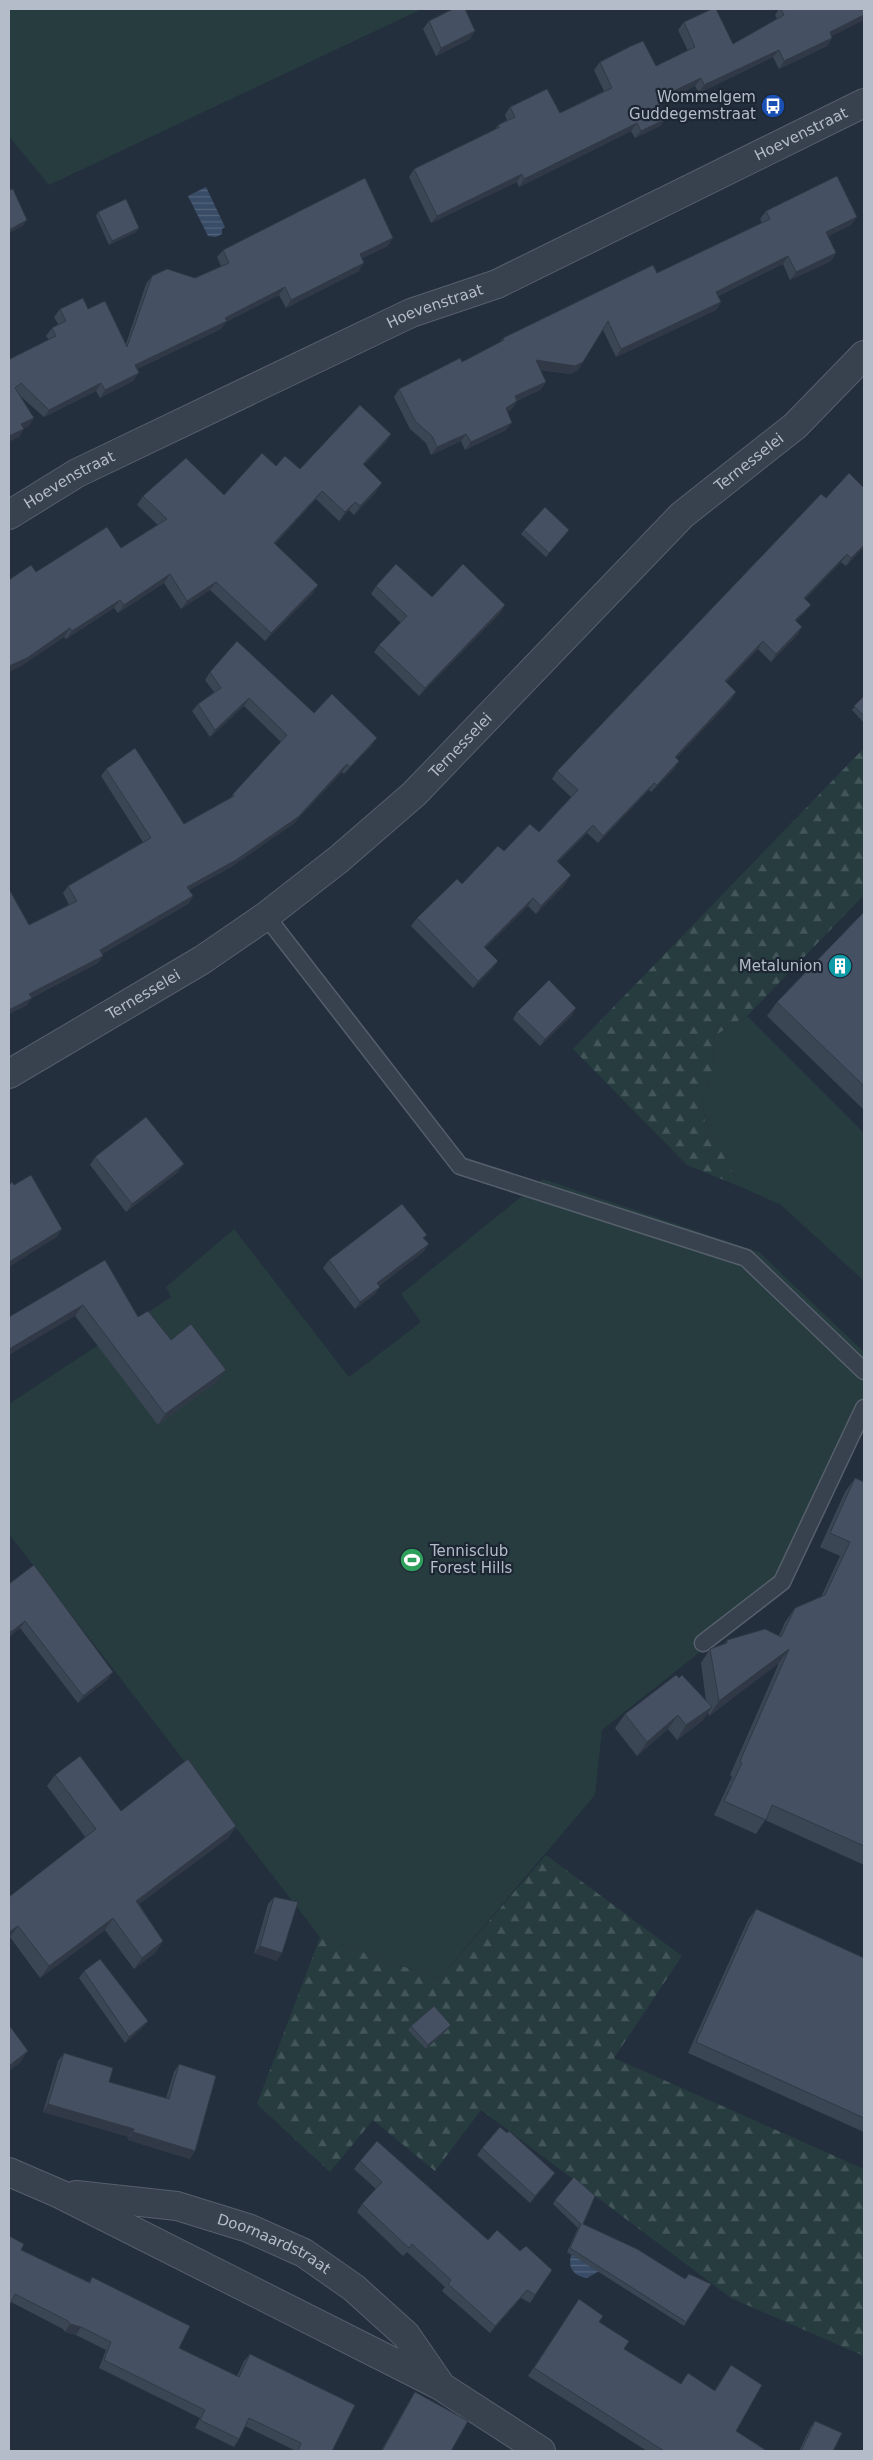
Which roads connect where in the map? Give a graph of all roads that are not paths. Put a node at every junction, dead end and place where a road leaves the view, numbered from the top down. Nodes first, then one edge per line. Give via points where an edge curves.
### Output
1 (864, 103) edge
2 (864, 355) edge
3 (9, 515) edge
4 (266, 916) junction
5 (9, 1074) edge
6 (864, 1370) edge
7 (864, 1408) edge
8 (703, 1643) dead end
9 (9, 2172) edge
10 (60, 2194) junction
11 (439, 2385) junction
12 (541, 2451) edge

1 - 3 street, Hoevenstraat via 498,284 410,313 76,473
2 - 4 street, Ternesselei via 796,426 682,515 414,794 303,889
4 - 5 street, Ternesselei via 202,960
4 - 6 lane via 460,1166 746,1258
7 - 8 lane via 782,1582
9 - 10 street, Doornaardstraat
10 - 11 street, Doornaardstraat
10 - 11 street, Doornaardstraat via 177,2206 248,2228 304,2253 354,2288 406,2335
11 - 12 street, Doornaardstraat

